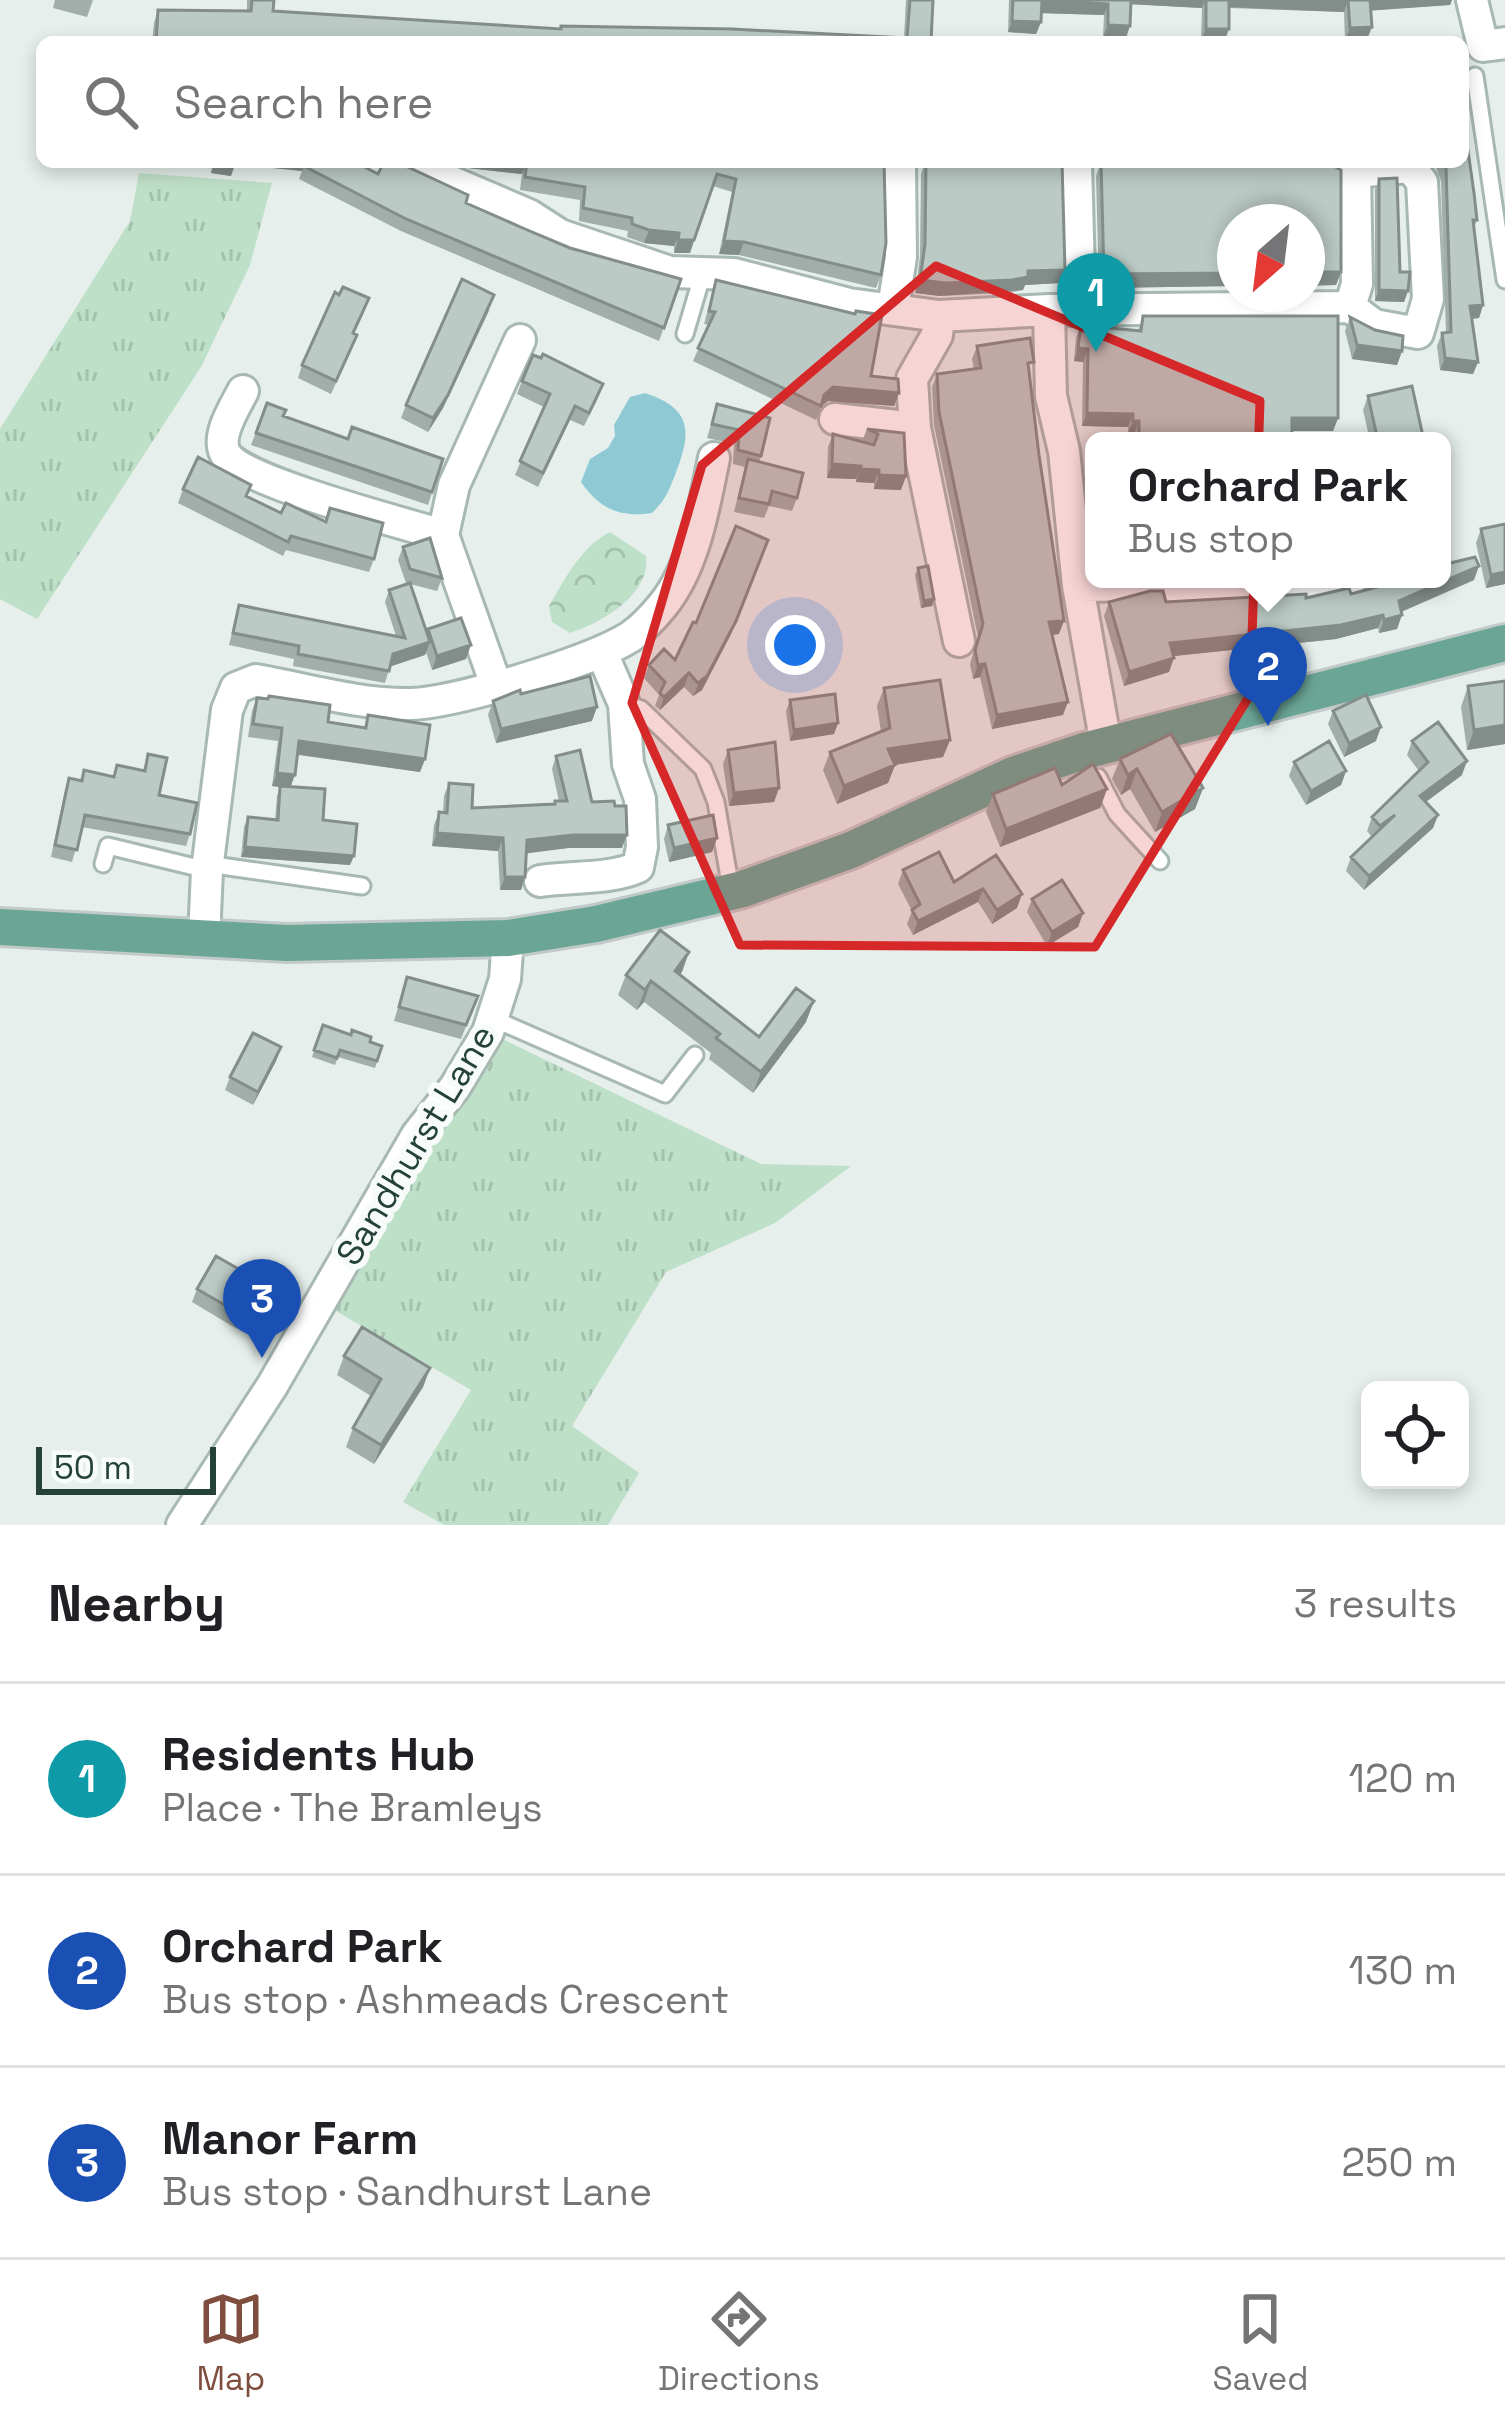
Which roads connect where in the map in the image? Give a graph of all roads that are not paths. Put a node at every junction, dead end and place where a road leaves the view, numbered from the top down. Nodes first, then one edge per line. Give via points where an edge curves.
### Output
1 (1472, 0) edge
2 (1505, 43) edge
3 (1475, 76) dead end
4 (418, 168) edge
5 (901, 168) edge
6 (1076, 168) edge
7 (1345, 168) edge
8 (1411, 168) edge
9 (703, 273) junction
10 (1505, 280) edge
11 (1350, 307) junction
12 (893, 308) junction
13 (1065, 310) junction
14 (939, 316) junction
15 (685, 334) dead end
16 (520, 340) dead end
17 (243, 391) dead end
18 (835, 419) dead end
19 (915, 428) junction
20 (1079, 450) edge
21 (708, 468) dead end
22 (443, 535) junction
23 (1078, 586) junction
24 (1085, 586) edge
25 (1170, 588) edge
26 (1300, 588) edge
27 (959, 641) dead end
28 (1505, 644) edge
29 (602, 653) junction
30 (496, 685) junction
31 (623, 703) junction
32 (1095, 748) junction
33 (1160, 861) dead end
34 (103, 864) dead end
35 (207, 867) junction
36 (540, 881) dead end
37 (362, 886) dead end
38 (732, 892) junction
39 (0, 927) edge
40 (205, 938) junction
41 (508, 938) junction
42 (494, 1019) junction
43 (695, 1055) dead end
44 (182, 1525) edge

1 - 2 street via 1483,46
3 - 10 lane
4 - 9 street via 560,235 670,272
5 - 12 street via 902,257
6 - 13 street
7 - 11 street via 1357,284
8 - 11 street via 1422,182 1428,299 1418,333 1374,325
9 - 12 street
9 - 15 lane
11 - 13 street
12 - 14 street
13 - 14 street
13 - 20 street via 1051,396
14 - 19 street via 912,379
16 - 22 street via 454,485
17 - 22 street via 223,442 238,466
18 - 19 street
19 - 27 street
20 - 23 street
21 - 29 street via 704,512 667,601 636,634
22 - 30 street
23 - 24 street
23 - 32 street
25 - 26 street via 1190,595
28 - 32 main road
29 - 30 street
29 - 31 street
30 - 35 street via 414,704 244,682 229,699
31 - 36 street via 640,799 638,867
31 - 38 lane via 641,709 704,769
32 - 33 lane via 1118,814
32 - 38 main road
34 - 35 lane via 108,846
35 - 37 lane
35 - 40 street
38 - 41 main road
39 - 40 main road
40 - 41 main road
41 - 42 street, Sandhurst Lane
42 - 43 lane via 665,1094
42 - 44 street, Sandhurst Lane

